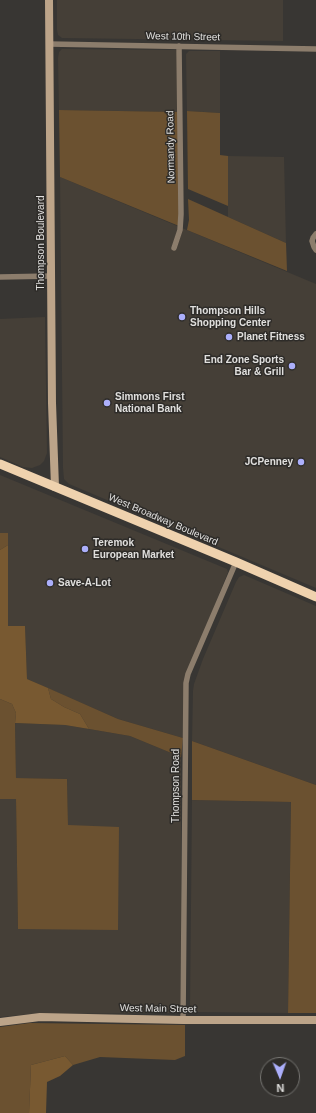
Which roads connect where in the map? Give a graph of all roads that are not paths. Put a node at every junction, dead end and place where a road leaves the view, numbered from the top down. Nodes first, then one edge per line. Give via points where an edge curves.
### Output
1 (49, 0) edge
2 (49, 44) junction
3 (179, 46) junction
4 (316, 49) edge
5 (316, 234) edge
6 (174, 248) dead end
7 (316, 250) edge
8 (52, 276) junction
9 (0, 277) edge
10 (0, 464) edge
11 (55, 487) junction
12 (236, 562) junction
13 (316, 597) edge
14 (184, 1020) junction
15 (316, 1020) edge
16 (0, 1022) edge

1 - 2 main road, Thompson Boulevard
2 - 3 street, West 10th Street
2 - 8 main road, Thompson Boulevard
3 - 4 street, West 10th Street
3 - 6 street, Normandy Road via 181,214 180,230
5 - 7 street via 312,244
8 - 9 street
8 - 11 main road, Thompson Boulevard
10 - 11 highway, West Broadway Boulevard
11 - 12 highway, West Broadway Boulevard
12 - 13 highway, West Broadway Boulevard
12 - 14 street, Thompson Road via 186,683
14 - 15 main road, West Main Street
14 - 16 main road, West Main Street via 40,1017

